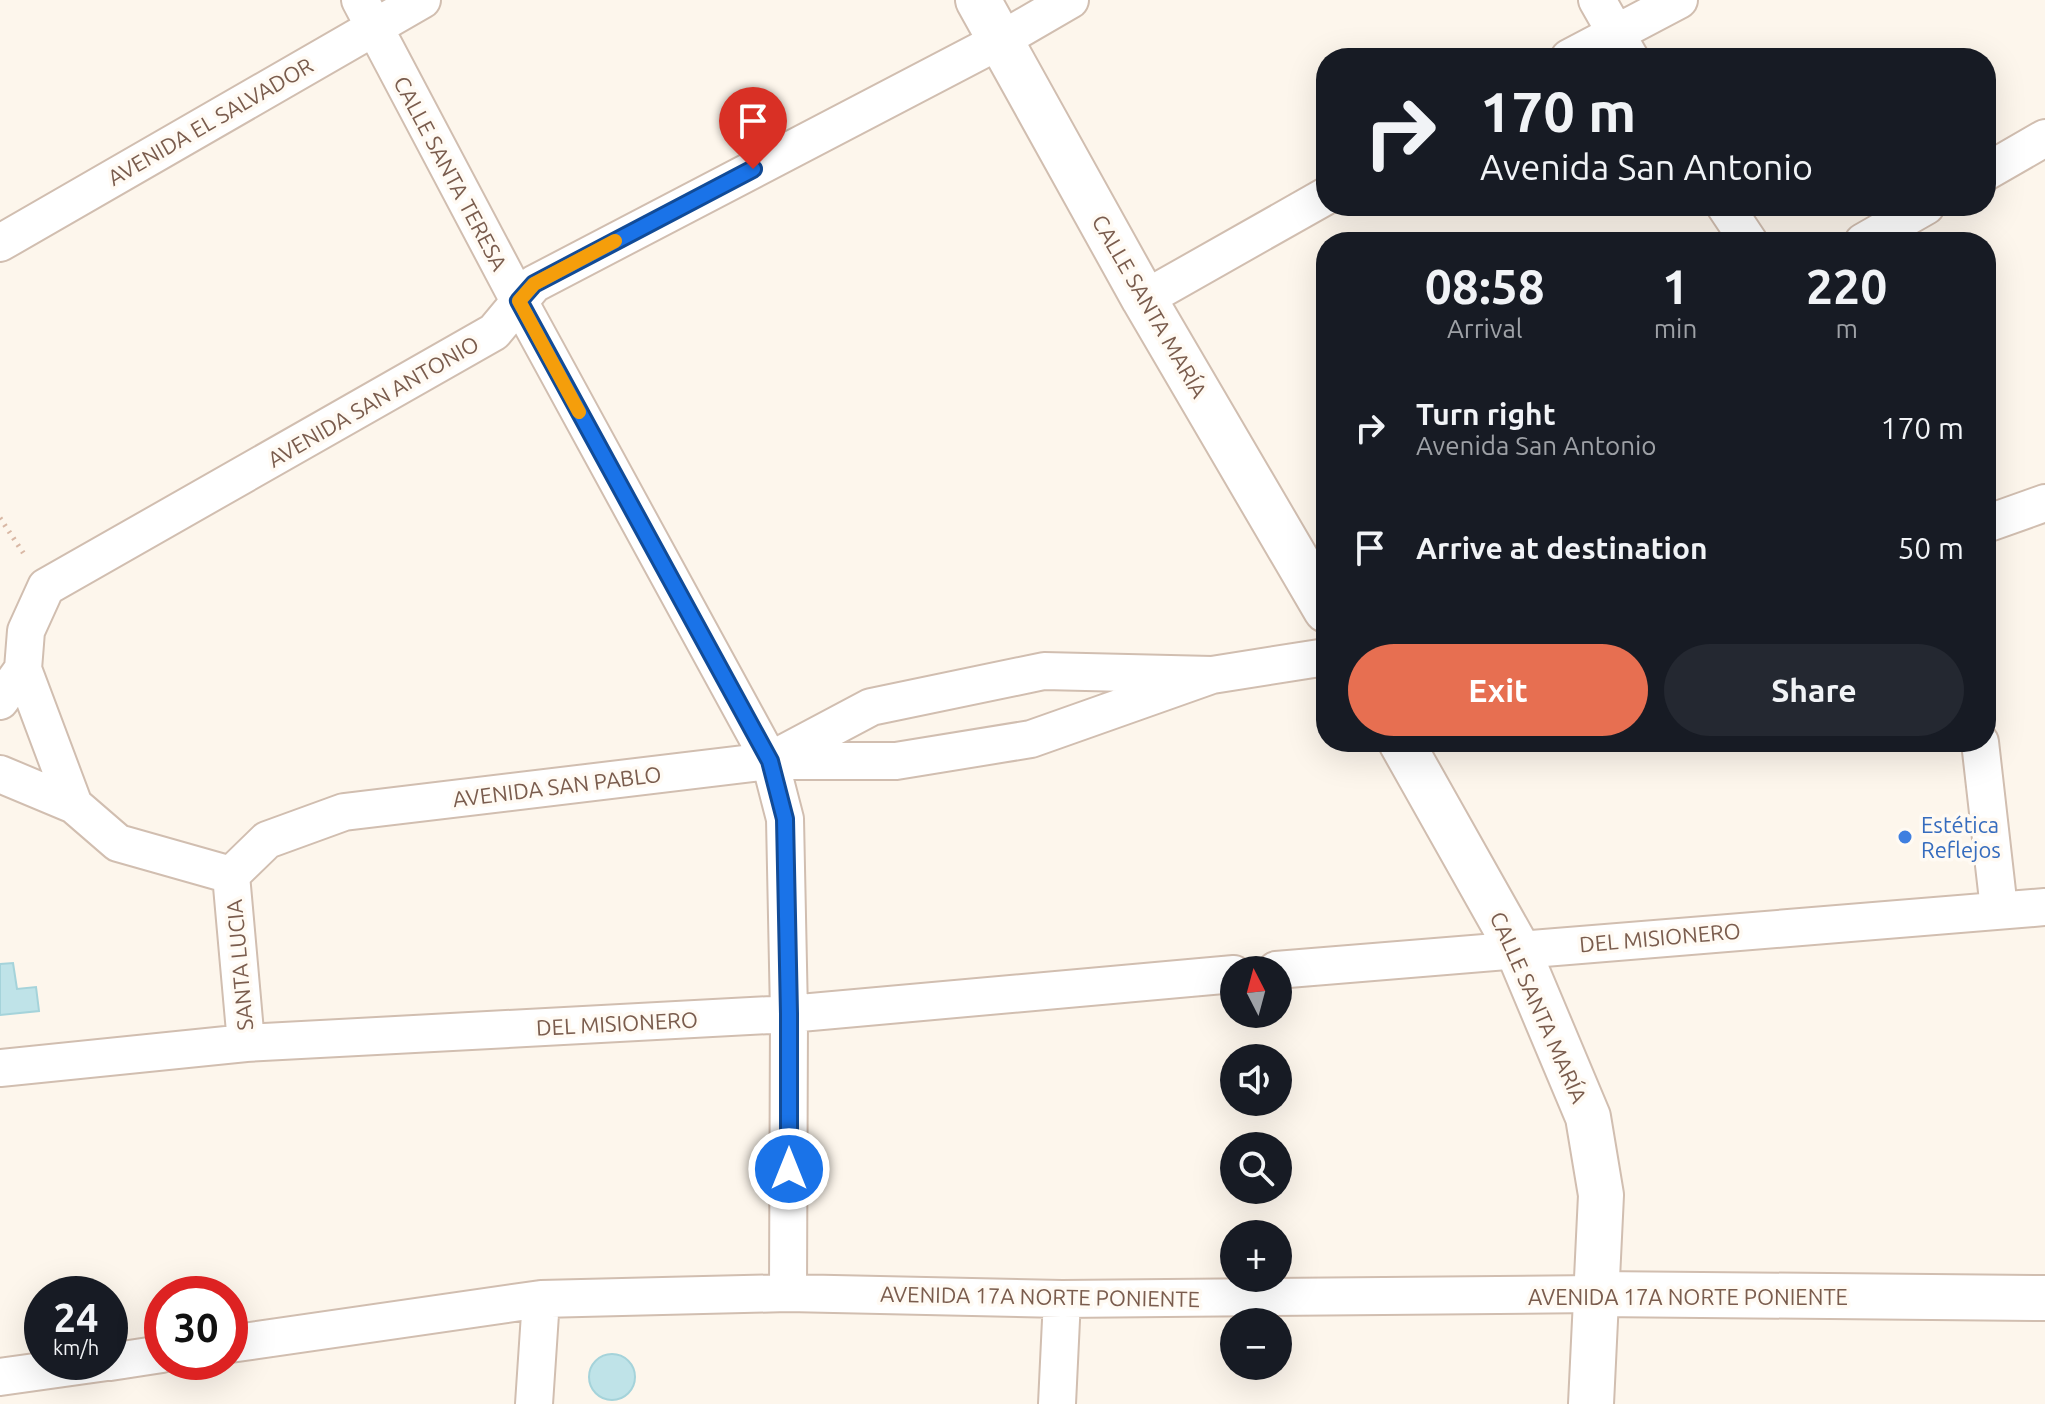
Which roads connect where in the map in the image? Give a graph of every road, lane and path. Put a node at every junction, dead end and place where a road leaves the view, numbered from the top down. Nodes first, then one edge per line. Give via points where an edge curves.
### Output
1 (422, 0) edge
2 (978, 0) edge
3 (1070, 0) edge
4 (1597, 0) edge
5 (1679, 0) edge
6 (367, 13) edge
7 (1001, 40) junction
8 (1622, 45) edge
9 (2045, 138) edge
10 (1996, 166) edge
11 (1316, 202) edge
12 (1908, 216) edge
13 (1880, 232) edge
14 (0, 243) edge
15 (1144, 299) junction
16 (519, 301) junction
17 (2045, 503) edge
18 (0, 518) edge
19 (1996, 520) edge
20 (2045, 528) edge
21 (1996, 536) edge
22 (46, 587) junction
23 (1316, 593) edge
24 (1316, 659) edge
25 (23, 669) junction
26 (1212, 675) junction
27 (0, 701) edge
28 (1407, 752) edge
29 (1981, 752) edge
30 (770, 761) junction
31 (0, 774) edge
32 (74, 805) junction
33 (344, 812) joint
34 (231, 875) junction
35 (2045, 907) edge
36 (1999, 909) junction
37 (1517, 948) junction
38 (1292, 969) edge
39 (1220, 975) edge
40 (789, 1014) junction
41 (246, 1043) junction
42 (0, 1068) edge
43 (788, 1293) junction
44 (1597, 1294) junction
45 (2045, 1298) edge
46 (541, 1299) junction
47 (1062, 1299) junction
48 (248, 1341) edge
49 (24, 1374) edge
50 (0, 1377) edge
51 (534, 1404) edge
52 (1057, 1404) edge
53 (1591, 1404) edge

1 - 6 street, AVENIDA EL SALVADOR
2 - 7 street, CALLE SANTA MARÍA
3 - 7 street, AVENIDA SAN ANTONIO
4 - 8 street
5 - 8 street
6 - 14 street, AVENIDA EL SALVADOR
6 - 16 street, CALLE SANTA TERESA
7 - 15 street, CALLE SANTA MARÍA
7 - 16 street, AVENIDA SAN ANTONIO via 534,284
9 - 10 street
11 - 15 street
12 - 13 street
15 - 23 street, CALLE SANTA MARÍA
16 - 22 street, AVENIDA SAN ANTONIO via 494,332
16 - 30 street, CALLE SANTA TERESA
17 - 19 street
18 - 22 path
20 - 21 street
22 - 25 street via 26,631
24 - 26 street, AVENIDA SAN PABLO
25 - 27 street
25 - 32 street
26 - 30 street, AVENIDA SAN PABLO via 1031,739 896,761
26 - 30 street, AVENIDA SAN PABLO via 1044,671 871,707
28 - 37 street, CALLE SANTA MARÍA
29 - 36 street
30 - 33 street, AVENIDA SAN PABLO
30 - 40 street, CALLE SANTA TERESA via 785,819
31 - 32 street
32 - 34 street via 118,843
33 - 34 street, SANTA LUCIA via 267,840
34 - 41 street, SANTA LUCIA
35 - 36 street, DEL MISIONERO
36 - 37 street, DEL MISIONERO
37 - 38 street, DEL MISIONERO
37 - 44 street, CALLE SANTA MARÍA via 1588,1117 1601,1195
39 - 40 street, DEL MISIONERO
40 - 41 street, DEL MISIONERO
40 - 43 street, CALLE SANTA TERESA
41 - 42 street, DEL MISIONERO
43 - 46 street, AVENIDA 17A NORTE PONIENTE
43 - 47 street, AVENIDA 17A NORTE PONIENTE
44 - 45 street, AVENIDA 17A NORTE PONIENTE
44 - 47 street, AVENIDA 17A NORTE PONIENTE
44 - 53 street, CALLE SANTA MARÍA
46 - 48 street, AVENIDA 17A NORTE PONIENTE
46 - 51 street
47 - 52 street
49 - 50 street

